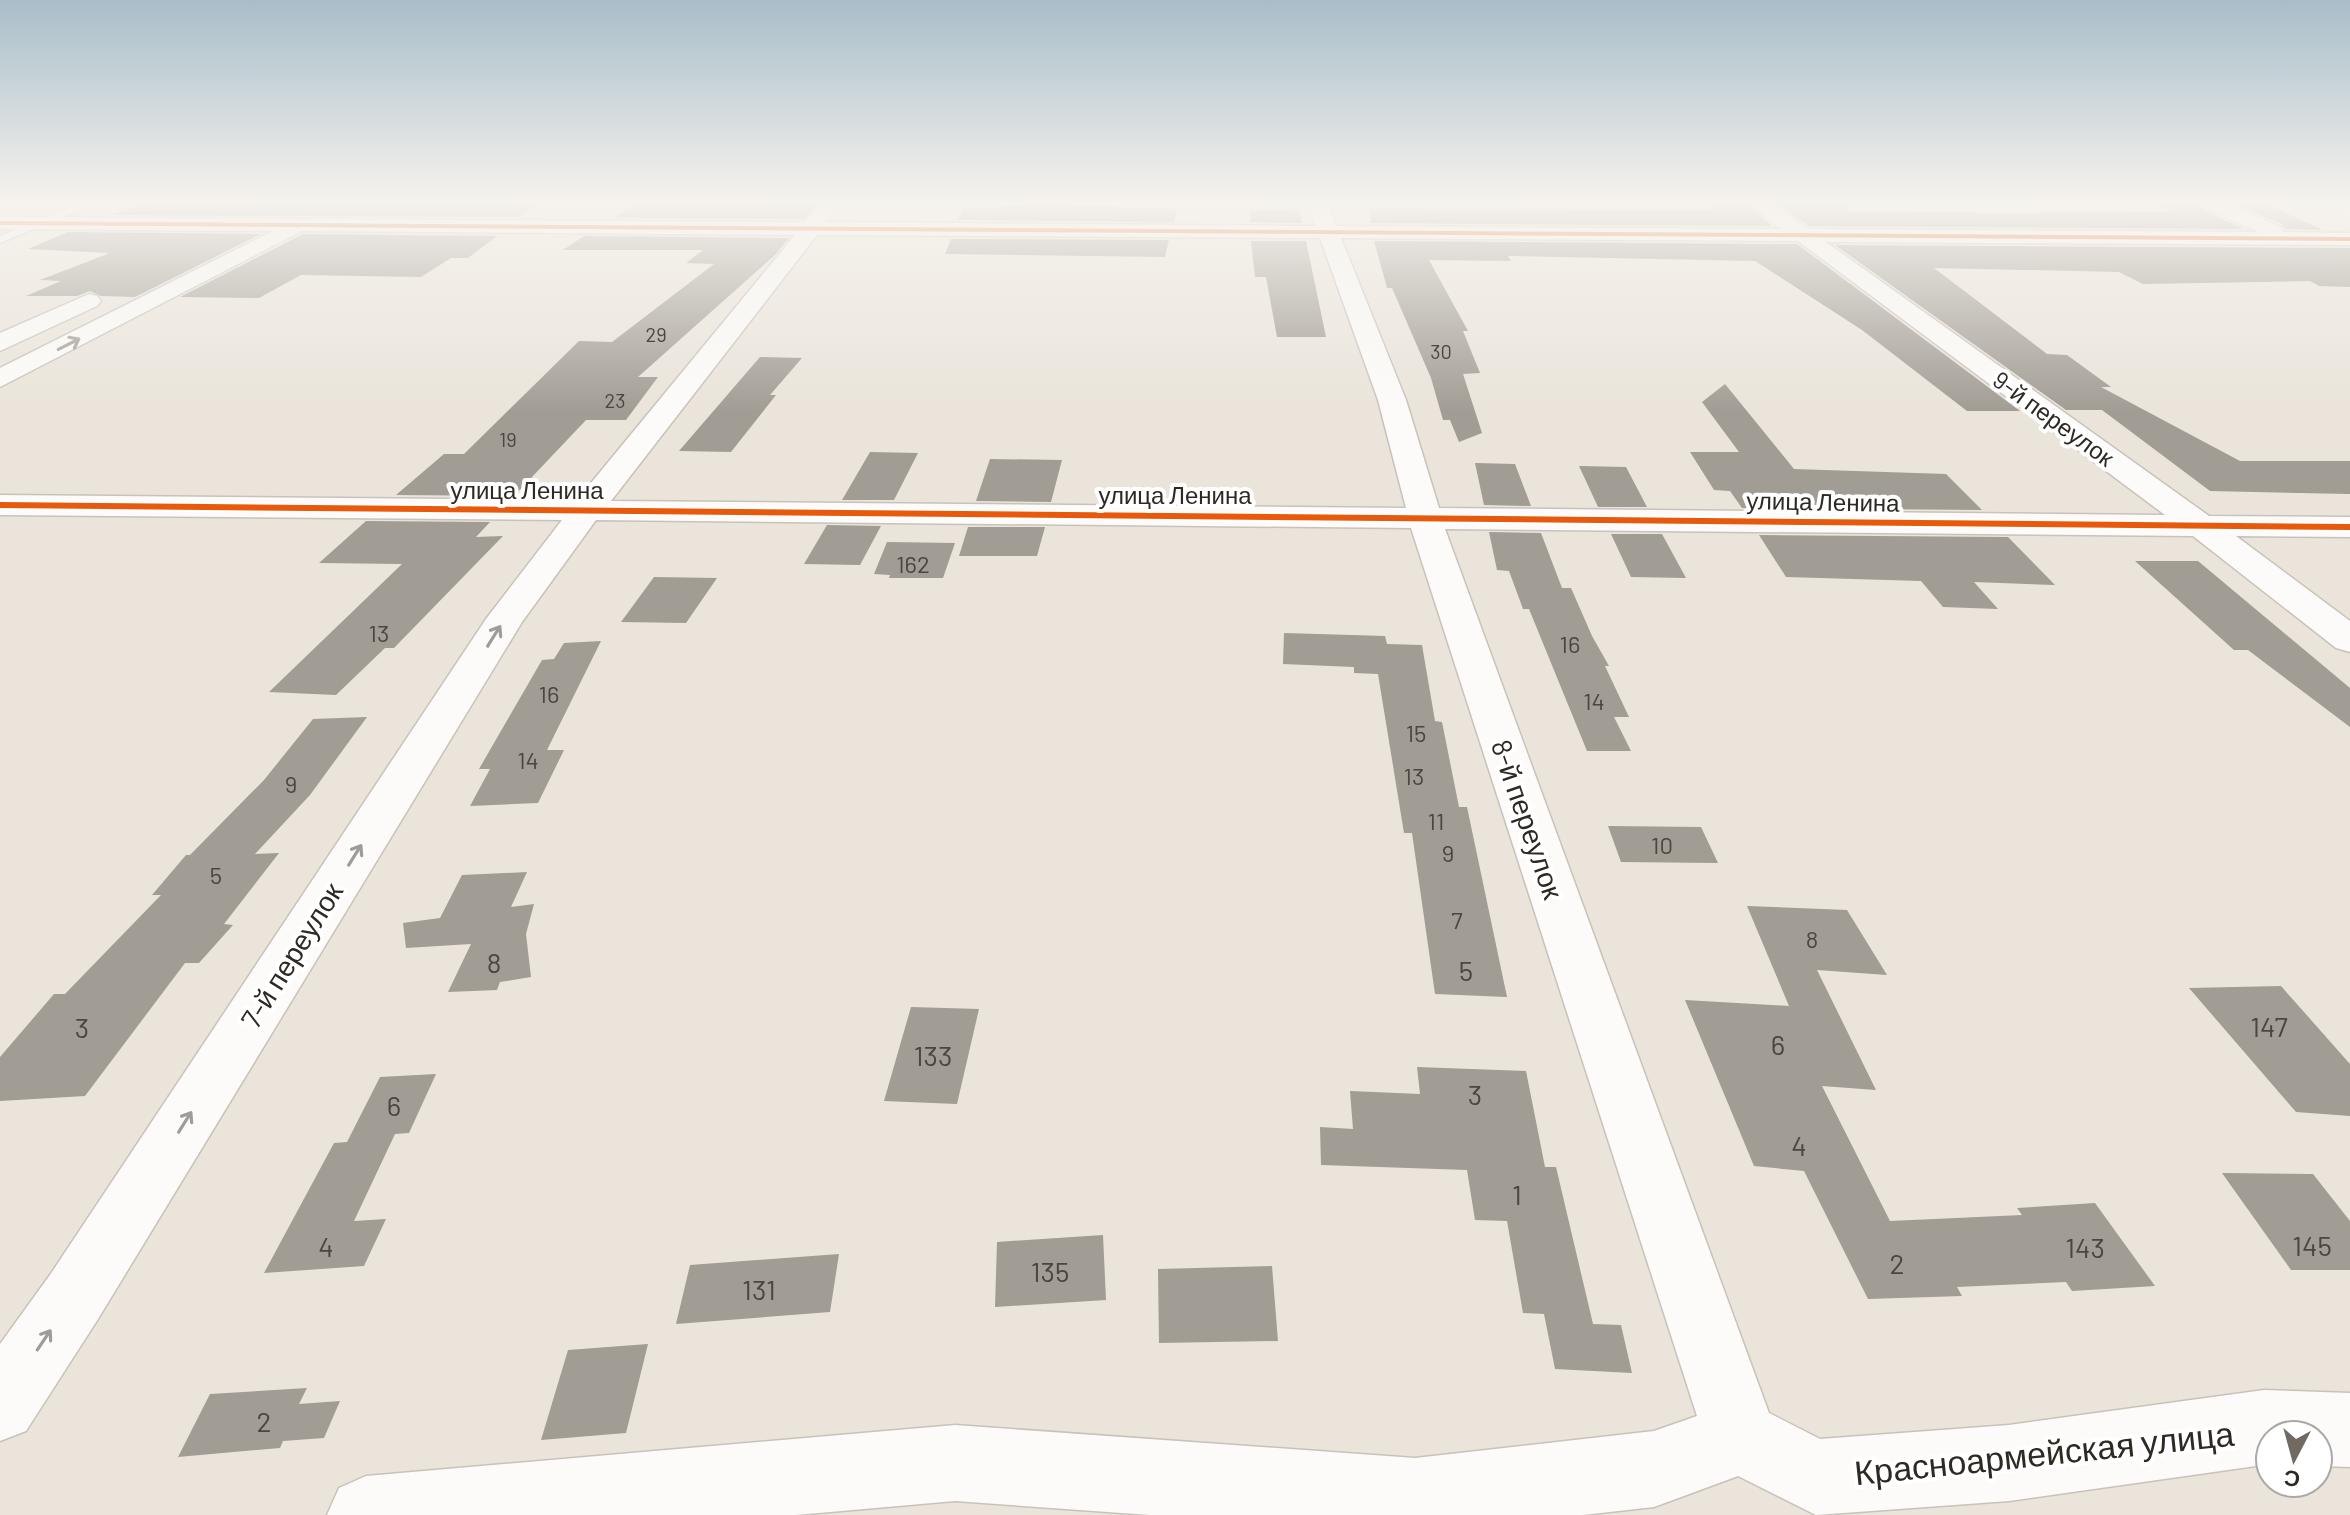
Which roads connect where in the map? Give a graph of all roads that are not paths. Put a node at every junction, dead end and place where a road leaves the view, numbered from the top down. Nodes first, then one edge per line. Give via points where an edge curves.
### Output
1 (211, 271) edge
2 (779, 271) edge
3 (1345, 271) edge
4 (1853, 271) edge
5 (113, 290) dead end
6 (0, 343) edge
7 (0, 379) edge
8 (0, 505) edge
9 (587, 510) junction
10 (1424, 516) junction
11 (2200, 525) junction
12 (2350, 527) edge
13 (2350, 640) edge
14 (0, 1405) edge
15 (2350, 1430) edge
16 (1741, 1438) junction
17 (366, 1515) edge

7 -> 1 street
2 - 9 street, 7-й переулок
3 - 10 street, 8-й переулок via 1409,448
4 - 11 street, 9-й переулок
5 - 6 street
8 - 9 street, улица Ленина
9 - 10 street, улица Ленина
14 -> 9 street, 7-й переулок via 505,619
10 - 11 street, улица Ленина
10 - 16 street, 8-й переулок
11 - 12 street, улица Ленина
11 - 13 street, 9-й переулок
15 - 16 street, Красноармейская улица via 2264,1427 2009,1463 1816,1477
16 - 17 street via 1654,1469 1415,1496 955,1463

